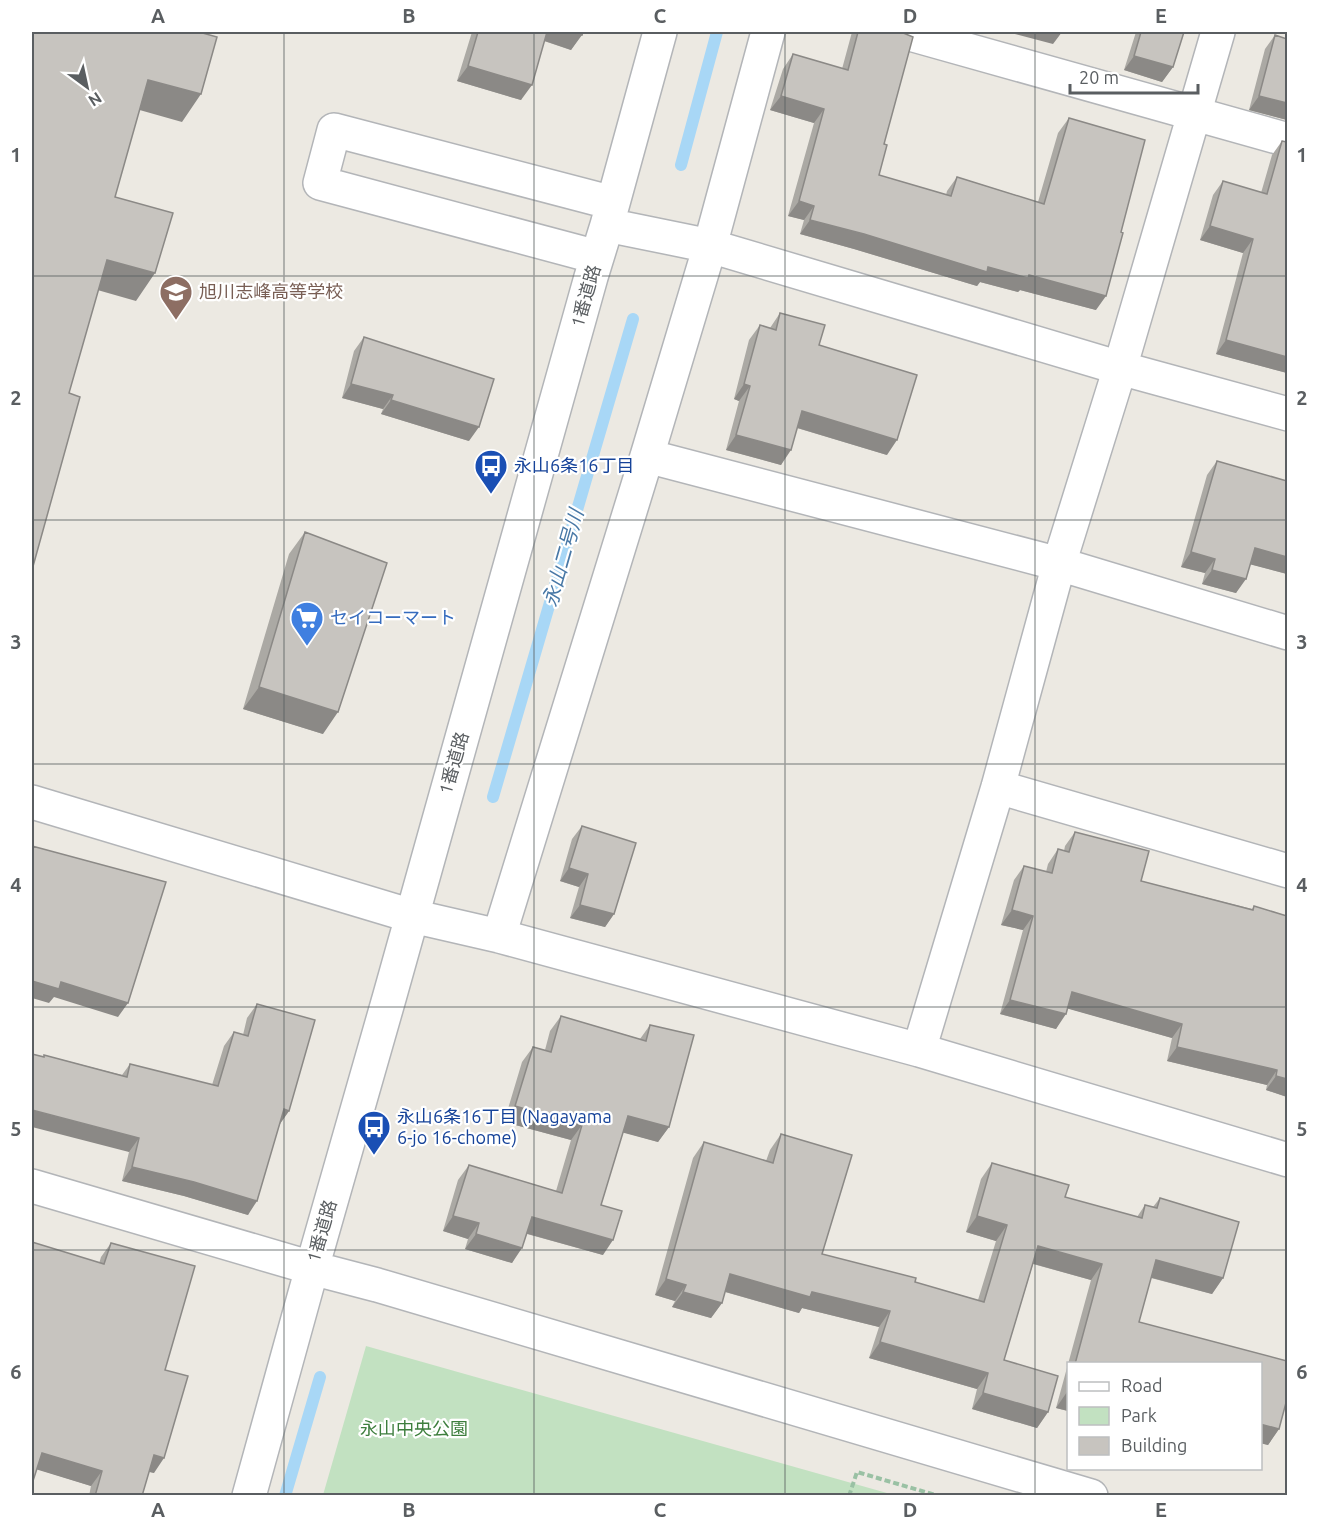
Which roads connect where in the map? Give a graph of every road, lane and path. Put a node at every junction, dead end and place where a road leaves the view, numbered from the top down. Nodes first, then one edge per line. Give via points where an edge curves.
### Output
1 (660, 32) edge
2 (768, 32) edge
3 (903, 32) edge
4 (1218, 32) edge
5 (1195, 113) junction
6 (1287, 140) edge
7 (610, 214) junction
8 (710, 246) junction
9 (597, 257) junction
10 (1120, 368) junction
11 (1287, 414) edge
12 (647, 456) junction
13 (1059, 564) junction
14 (1287, 633) edge
15 (998, 787) junction
16 (32, 802) edge
17 (1287, 871) edge
18 (412, 916) junction
19 (499, 936) junction
20 (918, 1050) junction
21 (1287, 1161) edge
22 (32, 1186) edge
23 (312, 1268) junction
24 (249, 1496) edge
25 (849, 1496) edge
26 (939, 1496) edge
27 (1090, 1496) edge

1 - 7 street, 1番道路
2 - 8 street
3 - 5 street
4 - 5 street
5 - 6 street
5 - 10 street
7 - 8 street
7 - 9 street, 1番道路
7 - 9 street via 334,130 320,183
8 - 10 street
8 - 12 street
9 - 18 street, 1番道路
10 - 11 street
10 - 13 street
12 - 13 street
12 - 19 street
13 - 14 street
13 - 15 street
15 - 17 street
15 - 20 street
16 - 18 street
18 - 19 street
18 - 23 street, 1番道路
19 - 20 street
20 - 21 street
22 - 23 street
23 - 24 street, 1番道路
23 - 27 street
25 - 26 path via 857,1472

